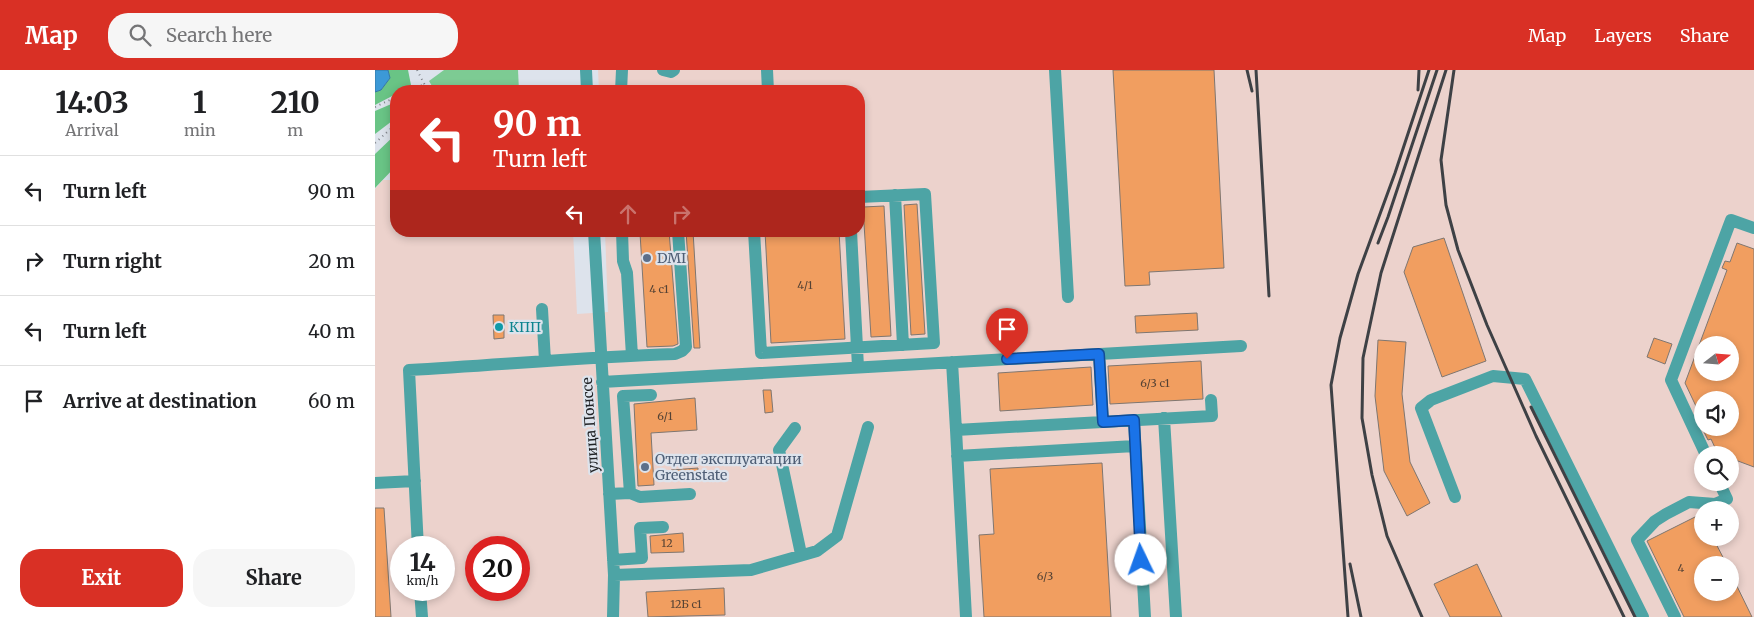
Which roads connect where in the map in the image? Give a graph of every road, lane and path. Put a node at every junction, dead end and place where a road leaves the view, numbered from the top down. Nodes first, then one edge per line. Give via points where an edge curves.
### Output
1 (417, 70) edge
2 (586, 70) edge
3 (622, 70) edge
4 (663, 70) edge
5 (674, 70) edge
6 (767, 70) edge
7 (1055, 70) edge
8 (425, 84) edge
9 (587, 85) edge
10 (621, 85) edge
11 (768, 85) edge
12 (390, 100) edge
13 (375, 107) edge
14 (390, 129) edge
15 (375, 143) edge
16 (895, 195) junction
17 (865, 197) edge
18 (1754, 228) edge
19 (594, 237) edge
20 (622, 237) edge
21 (678, 237) edge
22 (754, 237) edge
23 (851, 237) edge
24 (1068, 297) dead end
25 (542, 309) dead end
26 (903, 345) junction
27 (1241, 346) dead end
28 (857, 348) junction
29 (1099, 354) junction
30 (632, 356) junction
31 (601, 357) junction
32 (545, 360) junction
33 (952, 362) junction
34 (858, 367) junction
35 (602, 382) junction
36 (651, 395) dead end
37 (1211, 400) dead end
38 (1165, 418) junction
39 (1134, 420) junction
40 (1103, 422) junction
41 (868, 427) dead end
42 (795, 428) dead end
43 (956, 430) junction
44 (1135, 446) junction
45 (1702, 446) edge
46 (627, 456) junction
47 (957, 456) junction
48 (607, 458) junction
49 (415, 481) junction
50 (375, 483) edge
51 (1723, 491) edge
52 (629, 493) junction
53 (609, 494) junction
54 (690, 494) dead end
55 (1455, 496) dead end
56 (663, 527) dead end
57 (417, 536) edge
58 (801, 554) junction
59 (613, 560) junction
60 (614, 575) junction
61 (421, 601) edge
62 (422, 617) edge
63 (613, 617) edge
64 (966, 617) edge
65 (1145, 617) edge
66 (1175, 617) edge
67 (1643, 617) edge
68 (1675, 617) edge

1 - 8 path
2 - 9 street
3 - 10 street
4 - 5 street
6 - 11 street
7 - 24 street
12 - 13 path
14 - 15 path
16 - 17 street
16 - 26 street
16 - 26 street via 925,194 934,343
18 - 45 street via 1731,220 1671,380
19 - 31 street, улица Понссе
20 - 30 street
21 - 30 street via 685,347 675,354
22 - 28 street via 761,353
23 - 28 street
25 - 32 street
26 - 28 street
27 - 29 street
28 - 34 street
29 - 33 street
29 - 40 street
30 - 31 street
31 - 32 street
31 - 35 street, улица Понссе
32 - 49 street via 409,370
33 - 34 street
33 - 43 street
34 - 35 street
35 - 48 street, улица Понссе
36 - 46 street via 623,396
37 - 38 street via 1212,416
38 - 39 street
38 - 66 street
39 - 40 street
39 - 44 street
40 - 43 street
41 - 58 street via 837,536 817,551
42 - 58 street via 779,450
43 - 47 street
44 - 47 street
44 - 65 street
46 - 48 street
46 - 52 street
47 - 64 street
48 - 53 street, улица Понссе
49 - 50 street
49 - 57 street
51 - 68 street via 1727,499 1715,504 1689,502 1655,521 1637,540
52 - 53 street
52 - 54 street via 640,497
53 - 59 street, улица Понссе
55 - 67 street via 1421,408 1431,400 1493,376 1525,379
56 - 59 street via 640,528 642,558
58 - 60 street via 751,570
59 - 60 street, улица Понссе
60 - 63 street, улица Понссе
61 - 62 street

